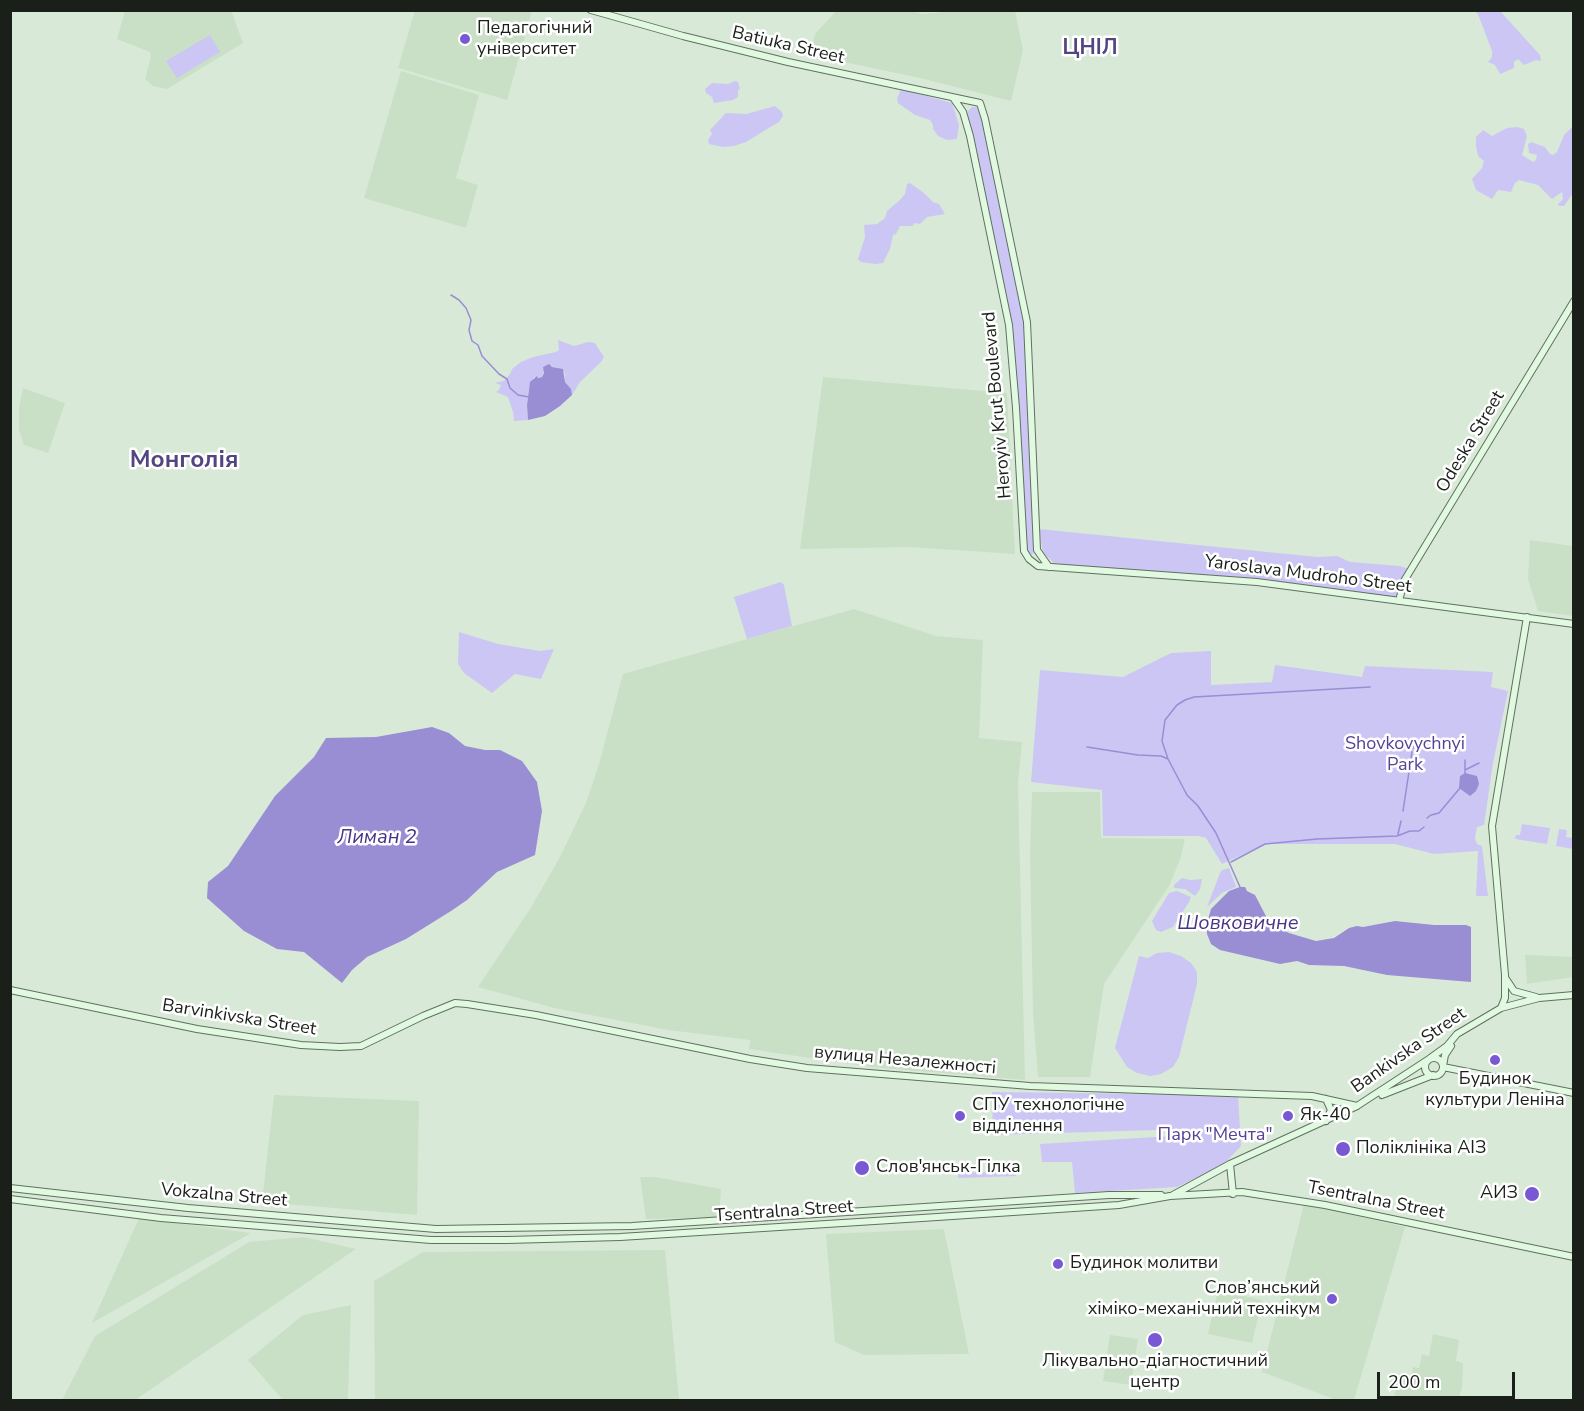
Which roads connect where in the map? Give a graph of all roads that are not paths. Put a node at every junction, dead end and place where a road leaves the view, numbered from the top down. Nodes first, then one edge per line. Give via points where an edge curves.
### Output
1 (591, 10) edge
2 (954, 99) junction
3 (980, 103) joint
4 (1574, 301) edge
5 (1038, 566) joint
6 (1049, 567) junction
7 (1399, 601) junction
8 (1527, 617) junction
9 (1574, 624) edge
10 (1505, 975) junction
11 (10, 990) edge
12 (1574, 995) edge
13 (1539, 998) junction
14 (455, 1003) joint
15 (1501, 1008) junction
16 (1457, 1034) junction
17 (1429, 1059) junction
18 (1443, 1067) junction
19 (1433, 1076) junction
20 (1574, 1093) edge
21 (1329, 1100) junction
22 (1357, 1106) junction
23 (1330, 1109) junction
24 (1341, 1114) junction
25 (1326, 1121) junction
26 (1230, 1164) junction
27 (10, 1188) edge
28 (1233, 1194) junction
29 (1170, 1196) junction
30 (10, 1199) edge
31 (436, 1229) joint
32 (399, 1237) joint
33 (1574, 1257) edge

1 - 2 street, Batiuka Street via 788,62
2 - 3 street, Batiuka Street
2 - 5 street, Heroyiv Krut Boulevard via 963,112 970,136 1009,325 1024,551
3 - 6 street, Heroyiv Krut Boulevard via 1027,322 1037,549
4 - 7 street, Odeska Street via 1404,581
5 - 6 street, Yaroslava Mudroho Street
6 - 7 street, Yaroslava Mudroho Street via 1257,582
7 - 8 street, Yaroslava Mudroho Street
8 - 9 street, Yaroslava Mudroho Street
8 - 10 street via 1492,826
10 - 13 street via 1514,991
10 - 15 street
11 - 14 street, Barvinkivska Street via 197,1029 340,1047 361,1046
12 - 13 street, Bankivska Street
13 - 15 street, Bankivska Street
14 - 21 street, вулиця Незалежності via 483,1005 807,1068 1030,1086 1312,1096
15 - 16 street, Bankivska Street
16 - 17 street, Bankivska Street
16 - 18 street
17 - 18 street via 1437,1058
17 - 19 street via 1425,1068
17 - 22 street, Bankivska Street
18 - 19 street
18 - 20 street
19 - 22 street
21 - 22 street, вулиця Незалежності
21 - 23 street
21 - 24 street via 1341,1109
22 - 24 street, Bankivska Street
23 - 24 street
23 - 25 street
24 - 25 street, Bankivska Street
25 - 26 street, Bankivska Street
26 - 28 street
26 - 29 street, Bankivska Street
27 - 31 street, Vokzalna Street
28 - 29 street, Tsentralna Street
28 - 33 street, Tsentralna Street via 1242,1192 1325,1205
29 - 31 street, Tsentralna Street via 1109,1195 632,1226
29 - 32 street, Tsentralna Street via 1119,1205 620,1237
30 - 32 street, Vokzalna Street via 161,1218

